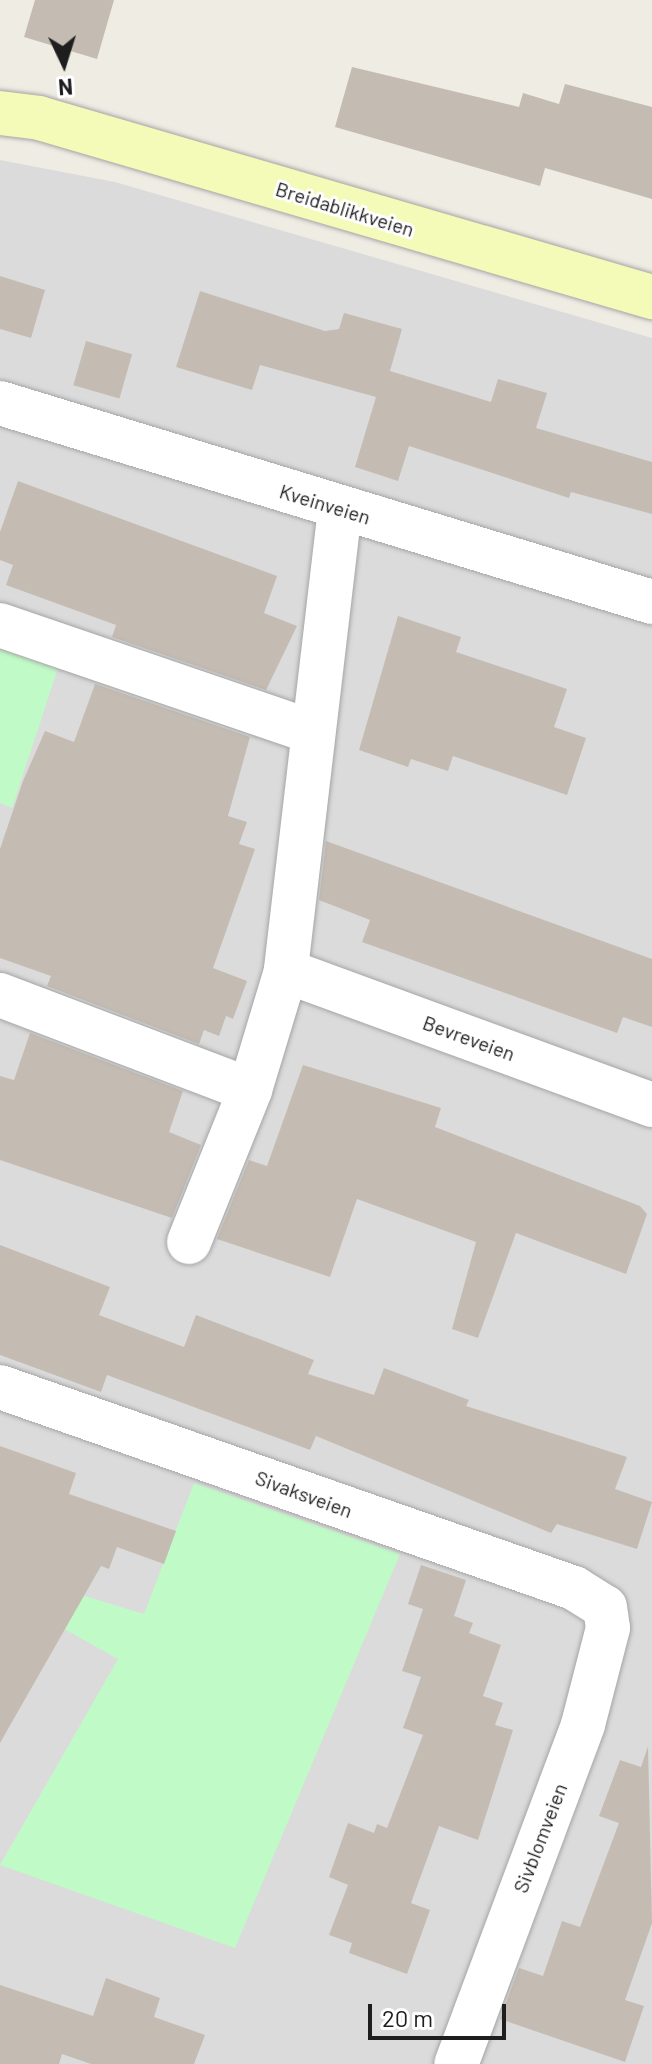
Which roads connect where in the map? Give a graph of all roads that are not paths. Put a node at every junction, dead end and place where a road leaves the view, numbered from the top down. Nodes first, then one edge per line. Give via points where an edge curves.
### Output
1 (0, 98) edge
2 (20, 116) edge
3 (652, 297) edge
4 (0, 403) edge
5 (340, 509) junction
6 (652, 602) edge
7 (0, 625) edge
8 (312, 732) junction
9 (286, 971) junction
10 (0, 995) edge
11 (250, 1090) junction
12 (652, 1105) edge
13 (189, 1242) dead end
14 (0, 1387) edge
15 (605, 1607) joint
16 (456, 2064) edge

1 - 2 main road, Breidablikkveien
2 - 3 main road, Breidablikkveien
4 - 5 street, Kveinveien
5 - 6 street, Kveinveien
5 - 8 street via 334,602
7 - 8 street
8 - 9 street
9 - 11 street
9 - 12 street, Bevreveien
10 - 11 street
11 - 13 street
14 - 15 street, Sivaksveien via 574,1588
15 - 16 street, Sivblomveien via 608,1628 583,1725

